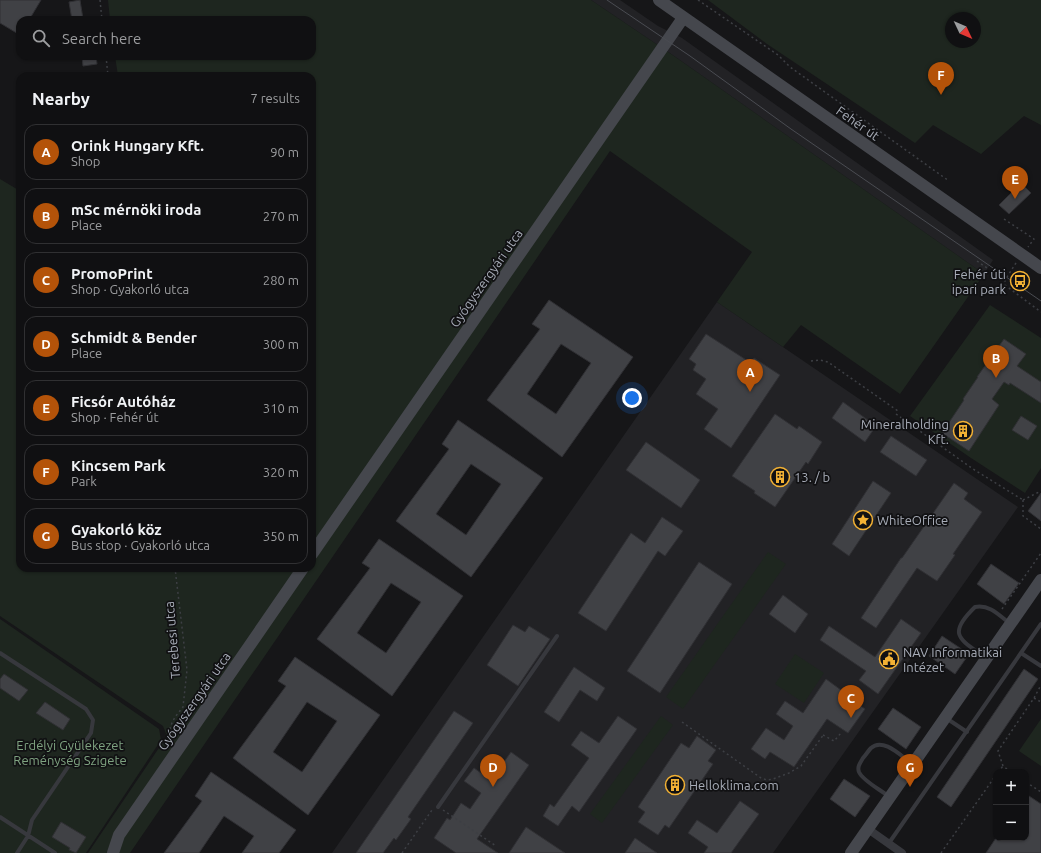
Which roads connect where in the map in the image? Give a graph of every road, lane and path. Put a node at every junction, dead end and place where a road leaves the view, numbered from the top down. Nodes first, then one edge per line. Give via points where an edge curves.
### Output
1 (100, 0) edge
2 (659, 0) edge
3 (698, 0) edge
4 (102, 16) edge
5 (683, 18) junction
6 (106, 60) edge
7 (108, 72) edge
8 (949, 181) dead end
9 (1004, 219) dead end
10 (1022, 255) junction
11 (977, 262) dead end
12 (987, 268) dead end
13 (1041, 268) edge
14 (1041, 312) edge
15 (811, 361) dead end
16 (898, 411) dead end
17 (896, 414) dead end
18 (1041, 491) edge
19 (1023, 500) junction
20 (1041, 529) edge
21 (316, 548) edge
22 (1041, 553) edge
23 (175, 572) edge
24 (300, 572) edge
25 (1041, 580) edge
26 (998, 615) junction
27 (1011, 624) junction
28 (1041, 624) edge
29 (557, 636) dead end
30 (0, 653) edge
31 (1021, 653) junction
32 (987, 659) junction
33 (1041, 666) edge
34 (1041, 684) edge
35 (1034, 698) junction
36 (1041, 702) edge
37 (946, 717) junction
38 (682, 722) dead end
39 (967, 732) junction
40 (841, 733) dead end
41 (174, 755) junction
42 (913, 764) junction
43 (1003, 766) junction
44 (1000, 769) edge
45 (1007, 769) edge
46 (993, 780) edge
47 (1029, 784) edge
48 (1041, 792) edge
49 (890, 797) junction
50 (438, 807) junction
51 (0, 817) edge
52 (868, 829) junction
53 (28, 836) junction
54 (889, 844) junction
55 (496, 846) dead end
56 (17, 853) edge
57 (55, 853) edge
58 (113, 853) edge
59 (402, 853) edge
60 (851, 853) edge
61 (902, 853) edge
62 (941, 853) edge

1 - 4 path
2 - 5 street, Fehér út
3 - 8 path via 778,55 790,67
5 - 10 street, Fehér út
5 - 21 street, Gyógyszergyári utca
6 - 7 path
9 - 10 path via 1034,239
10 - 13 street, Fehér út
10 - 14 path via 1005,280 1005,285
11 - 12 path
15 - 16 path via 828,362
17 - 19 path via 973,469
18 - 19 path
19 - 20 path via 1023,516
22 - 26 path
23 - 41 path, Terebesi utca via 187,670 183,707 170,727
24 - 41 street, Gyógyszergyári utca
25 - 27 street
26 - 27 lane
26 - 32 lane via 988,608 975,607 959,630 959,637
27 - 32 street
28 - 31 lane
29 - 50 lane
30 - 53 lane via 86,709 93,720 92,733 32,820
31 - 33 lane
31 - 39 lane
32 - 37 street
34 - 35 path
35 - 36 path
35 - 43 path via 998,751
37 - 39 lane
37 - 42 street
38 - 40 path via 767,780 782,776 801,766 824,734 834,741
39 - 54 lane
41 - 58 street, Gyógyszergyári utca via 119,835
42 - 49 street
42 - 49 lane via 886,745 880,744 871,748 858,768 859,773
43 - 44 path
43 - 45 path
46 - 62 path
47 - 48 path
49 - 52 street
50 - 55 path
50 - 59 path via 435,806
51 - 53 lane
52 - 54 street
52 - 60 street
53 - 56 lane
53 - 57 lane
54 - 61 street

